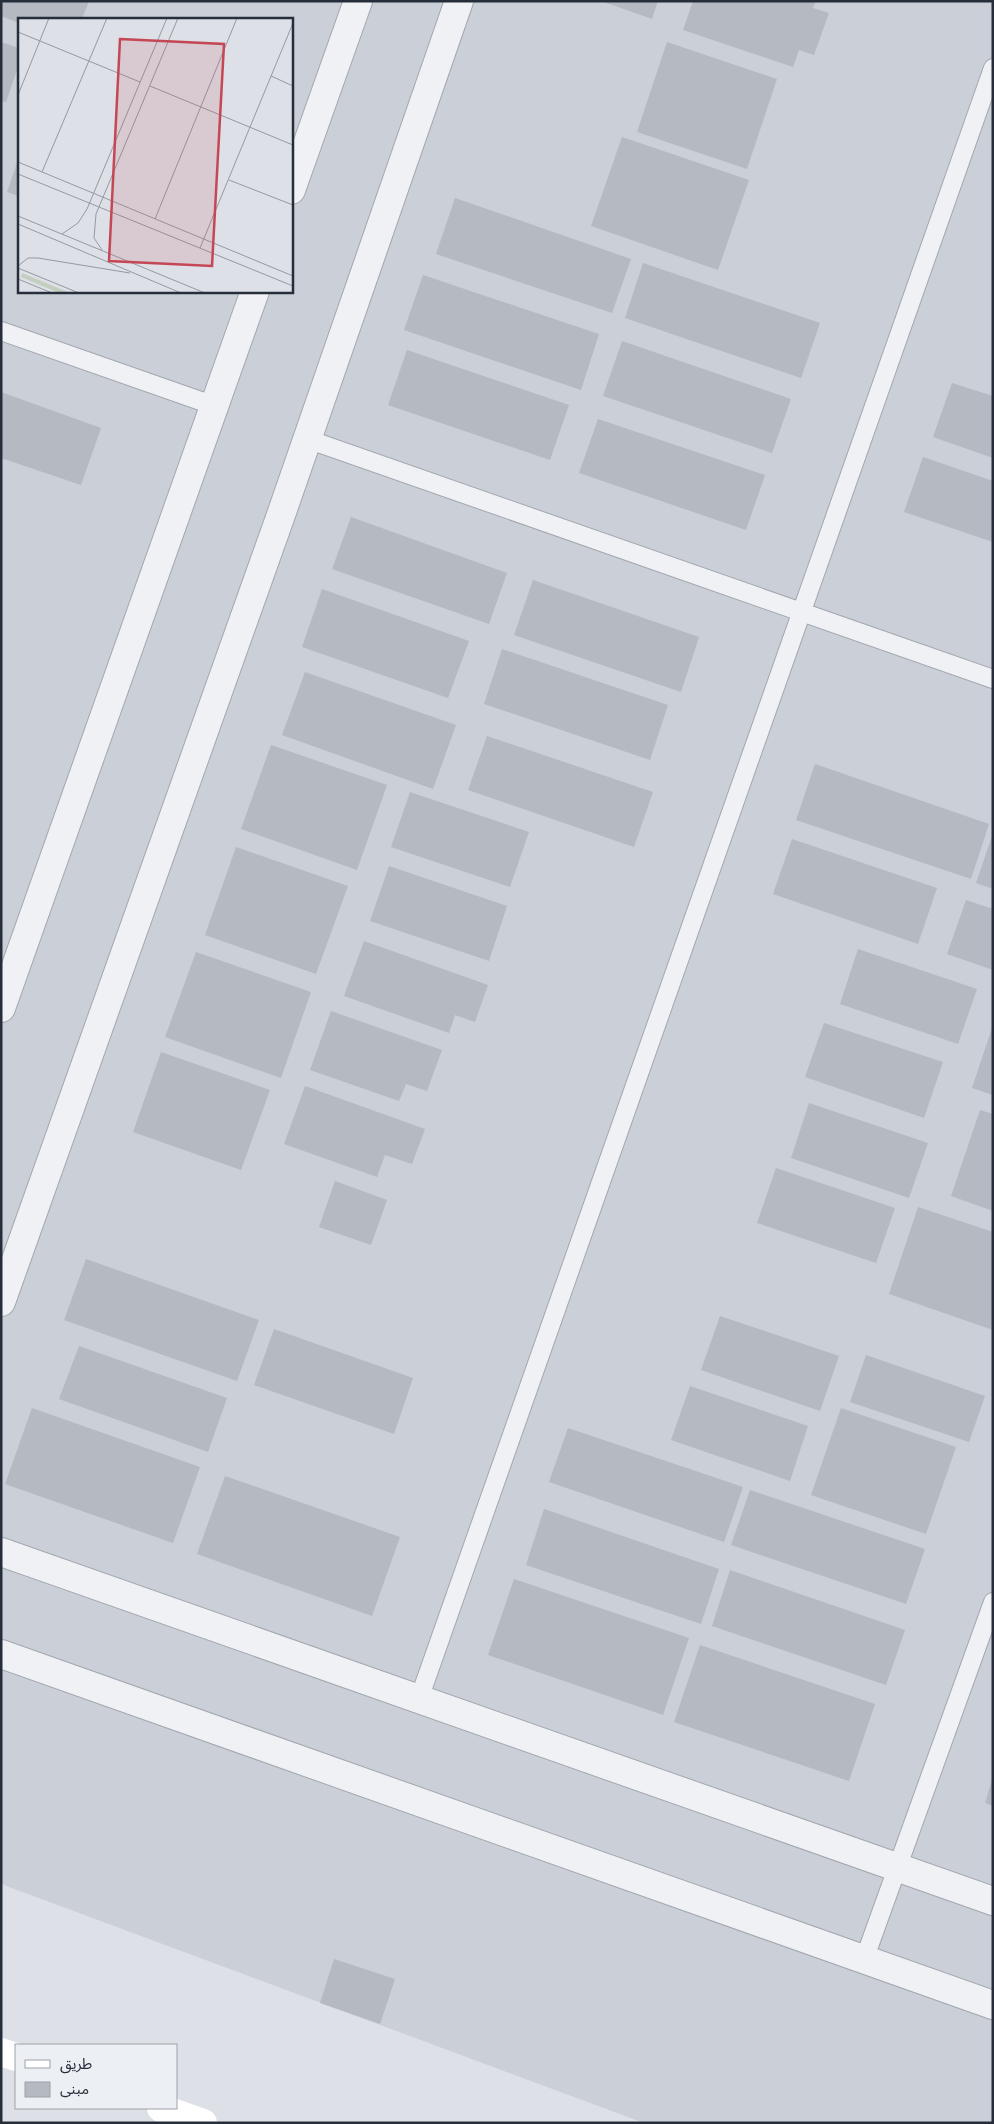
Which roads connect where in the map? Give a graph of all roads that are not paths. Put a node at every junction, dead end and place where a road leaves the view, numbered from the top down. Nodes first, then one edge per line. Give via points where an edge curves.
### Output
1 (358, 1) edge
2 (459, 1) edge
3 (993, 68) edge
4 (292, 187) edge
5 (255, 292) edge
6 (1, 331) edge
7 (215, 406) junction
8 (307, 438) junction
9 (802, 612) junction
10 (993, 679) edge
11 (1, 1008) edge
12 (1, 1302) edge
13 (1, 1552) edge
14 (993, 1602) edge
15 (1, 1654) edge
16 (420, 1699) junction
17 (898, 1868) junction
18 (993, 1902) edge
19 (864, 1960) junction
20 (993, 2005) edge
21 (1, 2052) edge
22 (15, 2057) edge
23 (164, 2109) edge
24 (203, 2123) edge

1 - 4 street
2 - 8 street
3 - 9 lane
5 - 7 street
6 - 7 lane
7 - 11 street
8 - 9 lane
8 - 12 street
9 - 10 lane
9 - 16 lane
13 - 16 street
14 - 17 lane
15 - 19 street
16 - 17 street
17 - 18 street
17 - 19 lane
19 - 20 street
21 - 22 main road
23 - 24 main road

